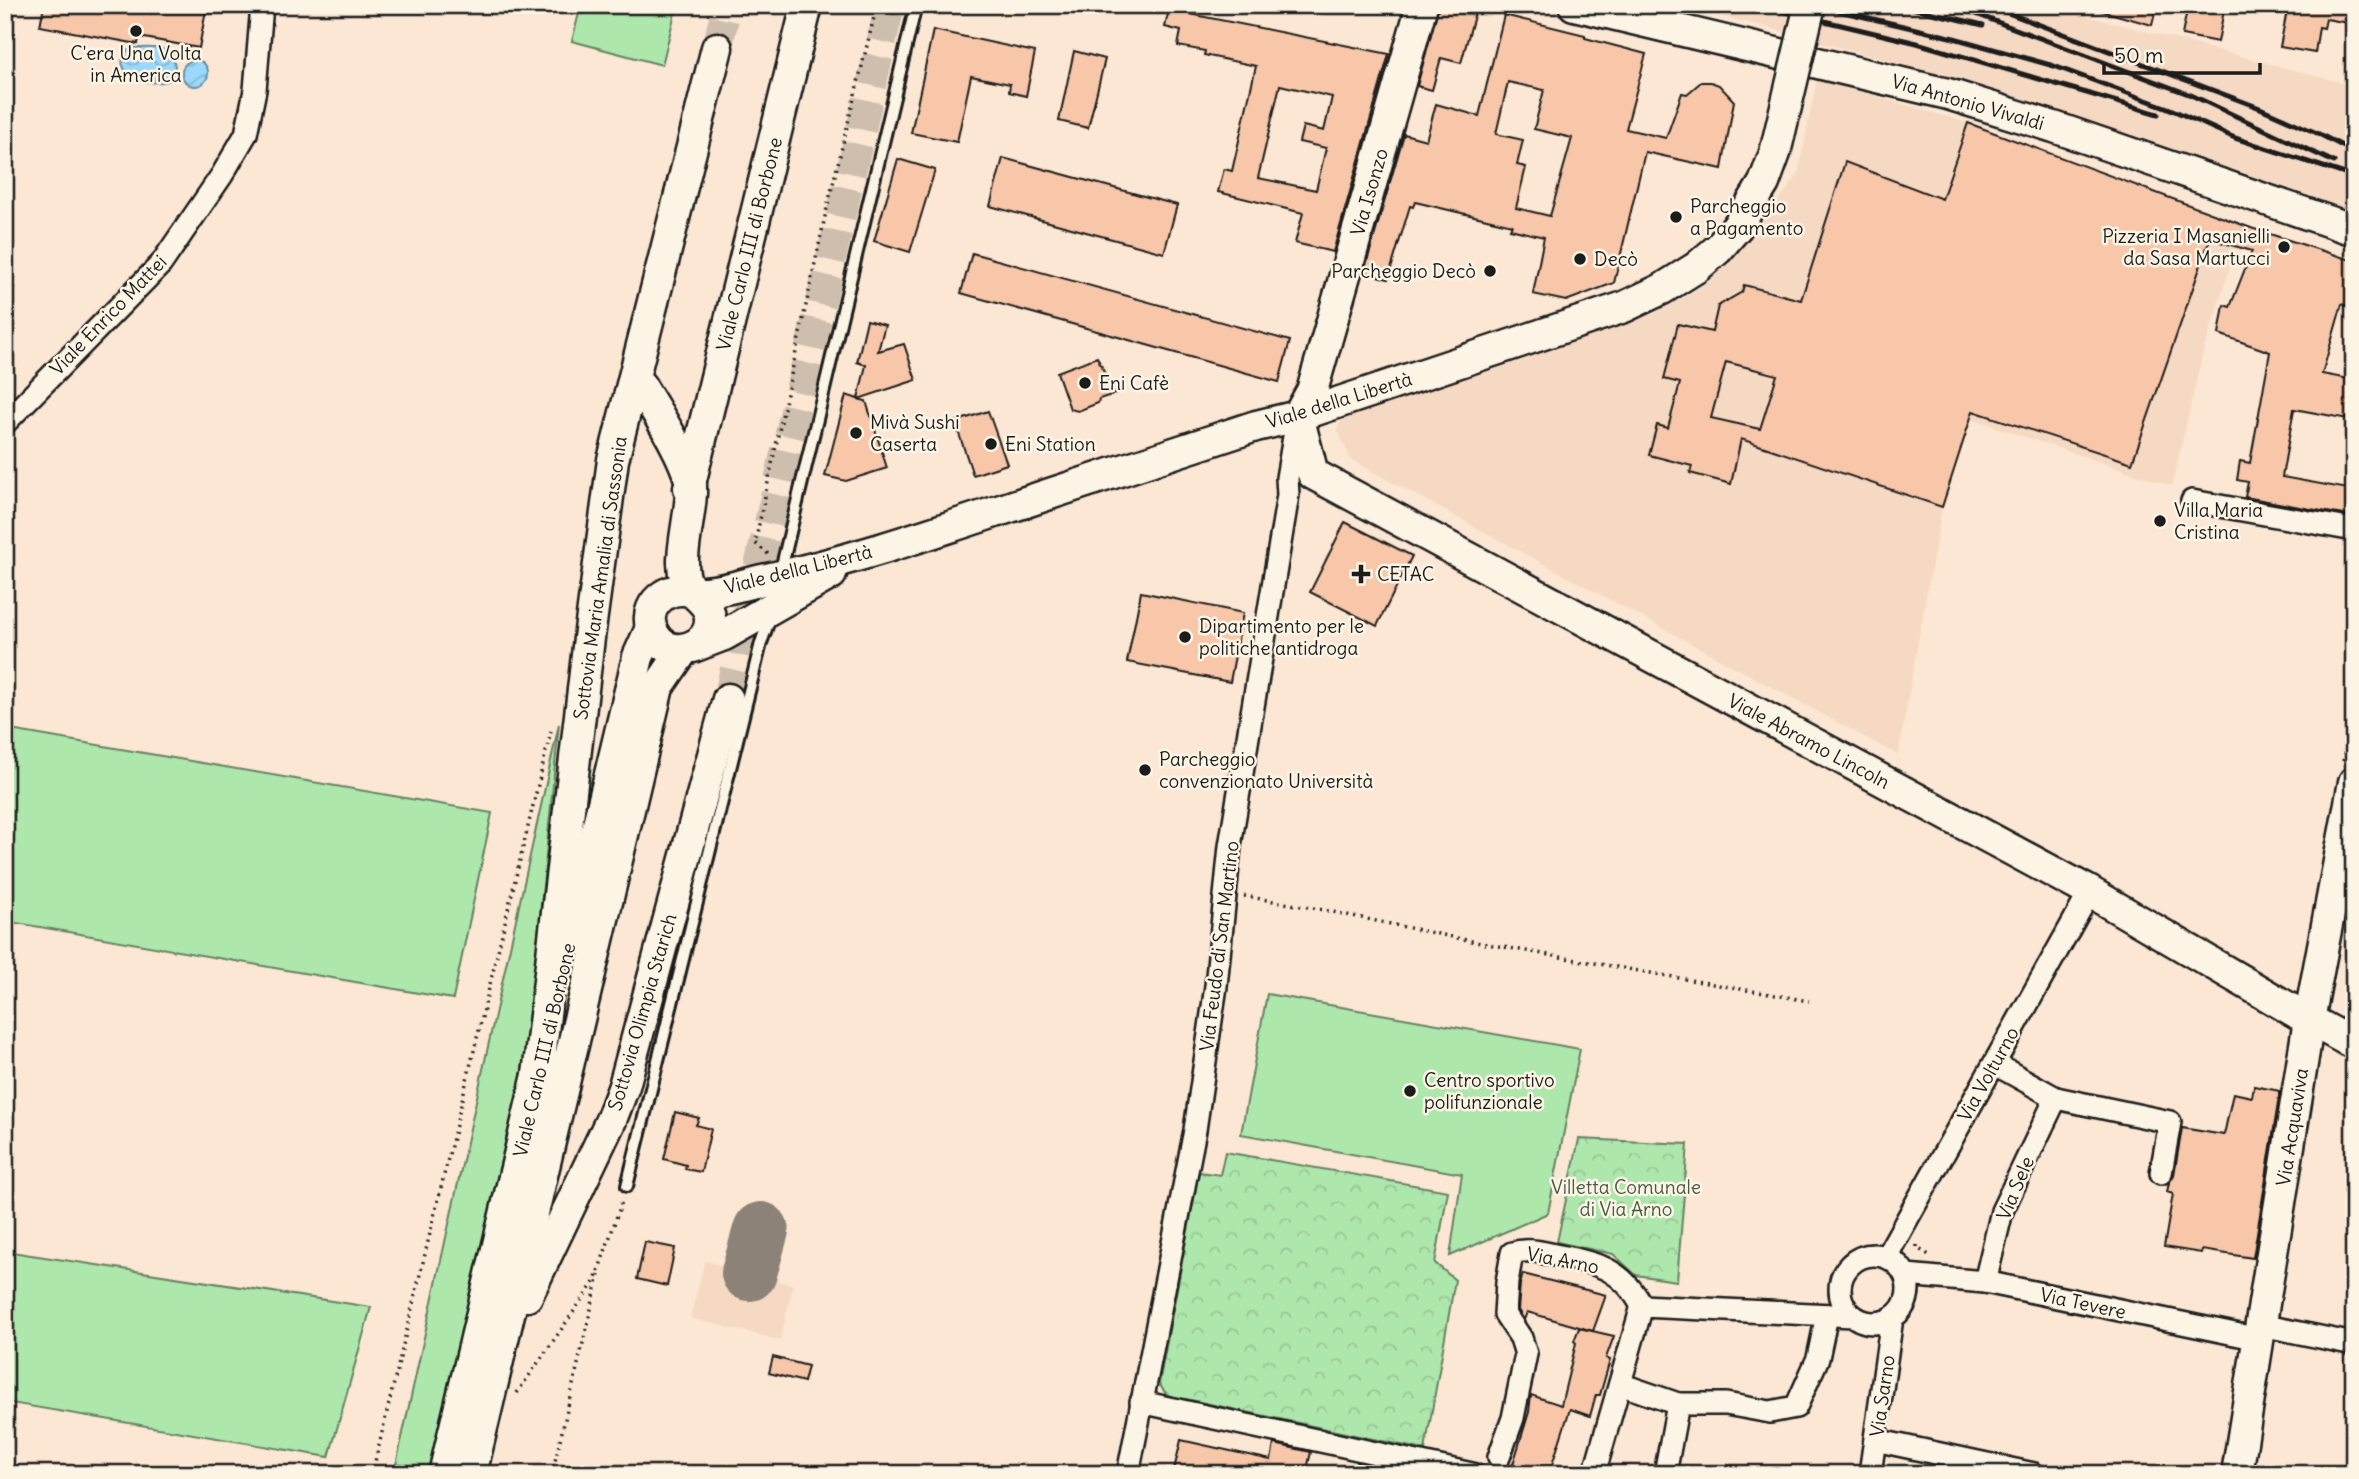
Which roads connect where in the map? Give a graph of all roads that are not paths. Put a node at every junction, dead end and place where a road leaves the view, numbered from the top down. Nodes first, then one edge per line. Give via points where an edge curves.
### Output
1 (262, 5) edge
2 (807, 5) edge
3 (916, 5) edge
4 (1422, 5) edge
5 (1574, 5) edge
6 (1810, 5) edge
7 (718, 48) tunnel mouth
8 (2354, 230) edge
9 (633, 384) junction
10 (1298, 416) junction
11 (5, 423) edge
12 (691, 482) junction
13 (2192, 501) dead end
14 (2354, 530) edge
15 (858, 557) junction
16 (780, 571) junction
17 (693, 592) junction
18 (775, 606) junction
19 (652, 618) junction
20 (688, 648) junction
21 (728, 699) tunnel mouth
22 (2348, 774) edge
23 (2090, 892) junction
24 (2309, 1020) junction
25 (2354, 1044) edge
26 (1995, 1063) junction
27 (538, 1075) junction
28 (2056, 1098) junction
29 (2161, 1173) dead end
30 (627, 1186) road end
31 (1886, 1256) junction
32 (1906, 1275) junction
33 (1985, 1282) junction
34 (1642, 1306) junction
35 (1827, 1315) junction
36 (1853, 1316) junction
37 (1892, 1318) junction
38 (2260, 1332) junction
39 (2354, 1344) edge
40 (501, 1350) junction
41 (1620, 1384) junction
42 (1141, 1402) junction
43 (1678, 1404) junction
44 (1875, 1440) junction
45 (1499, 1457) dead end
46 (444, 1474) edge
47 (471, 1474) edge
48 (1128, 1474) edge
49 (1472, 1474) edge
50 (1594, 1474) edge
51 (1665, 1474) edge
52 (1870, 1474) edge
53 (2034, 1474) edge
54 (2237, 1474) edge

1 - 11 street, Viale Enrico Mattei via 255,90 246,134 222,175 161,264
2 - 12 street, Viale Carlo III di Borbone
3 - 16 lane
4 - 10 street, Via Isonzo via 1312,391
5 - 8 street, Via Antonio Vivaldi via 1948,94
6 - 10 street, Viale della Libertà, bridge via 1764,183 1737,227 1697,267 1624,307
7 - 9 street, Sottovia Maria Amalia di Sassonia
9 - 12 street via 641,386 660,418
9 - 27 street, Sottovia Maria Amalia di Sassonia via 611,474
10 - 15 street, Viale della Libertà
10 - 23 street, Viale Abramo Lincoln via 1313,474
10 - 42 street, Via Feudo di San Martino via 1230,846 1195,1130
12 - 17 street, Viale Carlo III di Borbone via 683,564
12 - 19 street, Viale Carlo III di Borbone via 665,551
13 - 14 street
15 - 16 street, Viale della Libertà
15 - 18 street
16 - 17 street, Viale della Libertà
17 - 19 street via 662,595
17 - 20 street, Viale Carlo III di Borbone via 710,615 710,625 700,642
18 - 20 street via 717,639
18 - 30 lane via 761,643
19 - 20 street via 660,642
19 - 27 street, Viale Carlo III di Borbone via 638,657
20 - 40 street, Viale Carlo III di Borbone via 658,687 654,700
21 - 40 street, Sottovia Olimpia Starich via 624,1086
22 - 24 street, Via Acquaviva
23 - 24 street, Viale Abramo Lincoln
23 - 26 street, Via Volturno
24 - 25 street, Viale Abramo Lincoln
24 - 38 street, Via Acquaviva
26 - 28 street
26 - 31 street, Via Volturno
27 - 46 street, Viale Carlo III di Borbone
28 - 29 street via 2170,1122
28 - 33 street, Via Sele via 2001,1212
31 - 32 street
31 - 36 street via 1865,1256 1847,1267 1840,1287
32 - 33 street, Via Tevere
32 - 37 street via 1908,1294
33 - 38 street, Via Tevere
34 - 35 street
34 - 41 street
34 - 45 street, Via Arno via 1633,1289 1600,1264 1524,1249 1512,1253 1505,1314 1526,1354 1513,1418
35 - 36 street
35 - 43 street via 1818,1358 1796,1407 1770,1412 1727,1404
36 - 37 street via 1872,1323
37 - 44 street, Via Sarno
38 - 39 street, Via Tevere
38 - 54 street, Via Acquaviva
40 - 47 street, Viale Carlo III di Borbone
41 - 43 street
41 - 50 street
42 - 48 street, Via Feudo di San Martino
42 - 49 street
43 - 51 street
44 - 52 street, Via Sarno
44 - 53 street

